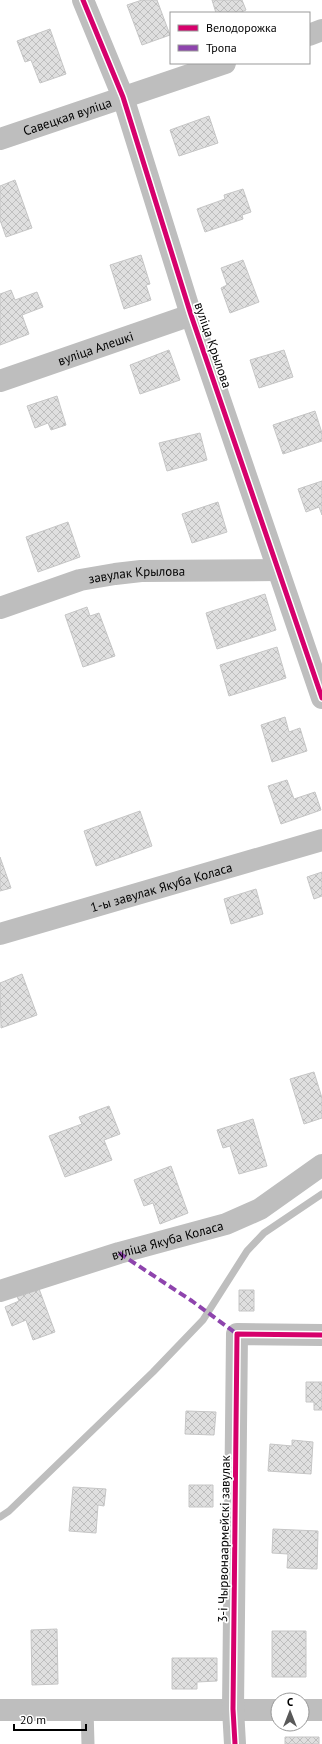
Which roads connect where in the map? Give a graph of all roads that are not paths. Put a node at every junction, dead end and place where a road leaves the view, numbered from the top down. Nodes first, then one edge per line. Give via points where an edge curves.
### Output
1 (83, 0) edge
2 (322, 30) edge
3 (310, 35) edge
4 (222, 64) edge
5 (123, 97) junction
6 (0, 139) edge
7 (191, 315) junction
8 (0, 381) edge
9 (278, 570) junction
10 (0, 608) edge
11 (322, 698) edge
12 (322, 840) edge
13 (0, 934) edge
14 (322, 1165) edge
15 (0, 1290) edge
16 (322, 1335) edge
17 (87, 1709) junction
18 (233, 1709) junction
19 (0, 1710) edge
20 (270, 1710) edge
21 (310, 1710) edge
22 (322, 1710) edge
23 (88, 1744) edge
24 (235, 1744) edge

1 - 5 street, вуліца Крылова
2 - 3 street
4 - 5 street, Савецкая вуліца
5 - 6 street, Савецкая вуліца
5 - 7 street, вуліца Крылова
7 - 8 street, вуліца Алешкі
7 - 9 street, вуліца Крылова
9 - 10 street, завулак Крылова via 141,571 114,574 80,580
9 - 11 street, вуліца Крылова
12 - 13 street, 1-ы завулак Якуба Коласа
14 - 15 street, вуліца Якуба Коласа via 260,1209 226,1224 119,1253
16 - 18 street, 3-і Чырвонаармейскі завулак via 237,1334
17 - 18 street
17 - 19 street
17 - 23 lane
18 - 20 street
18 - 24 street, 3-і Чырвонаармейскі завулак
21 - 22 street

